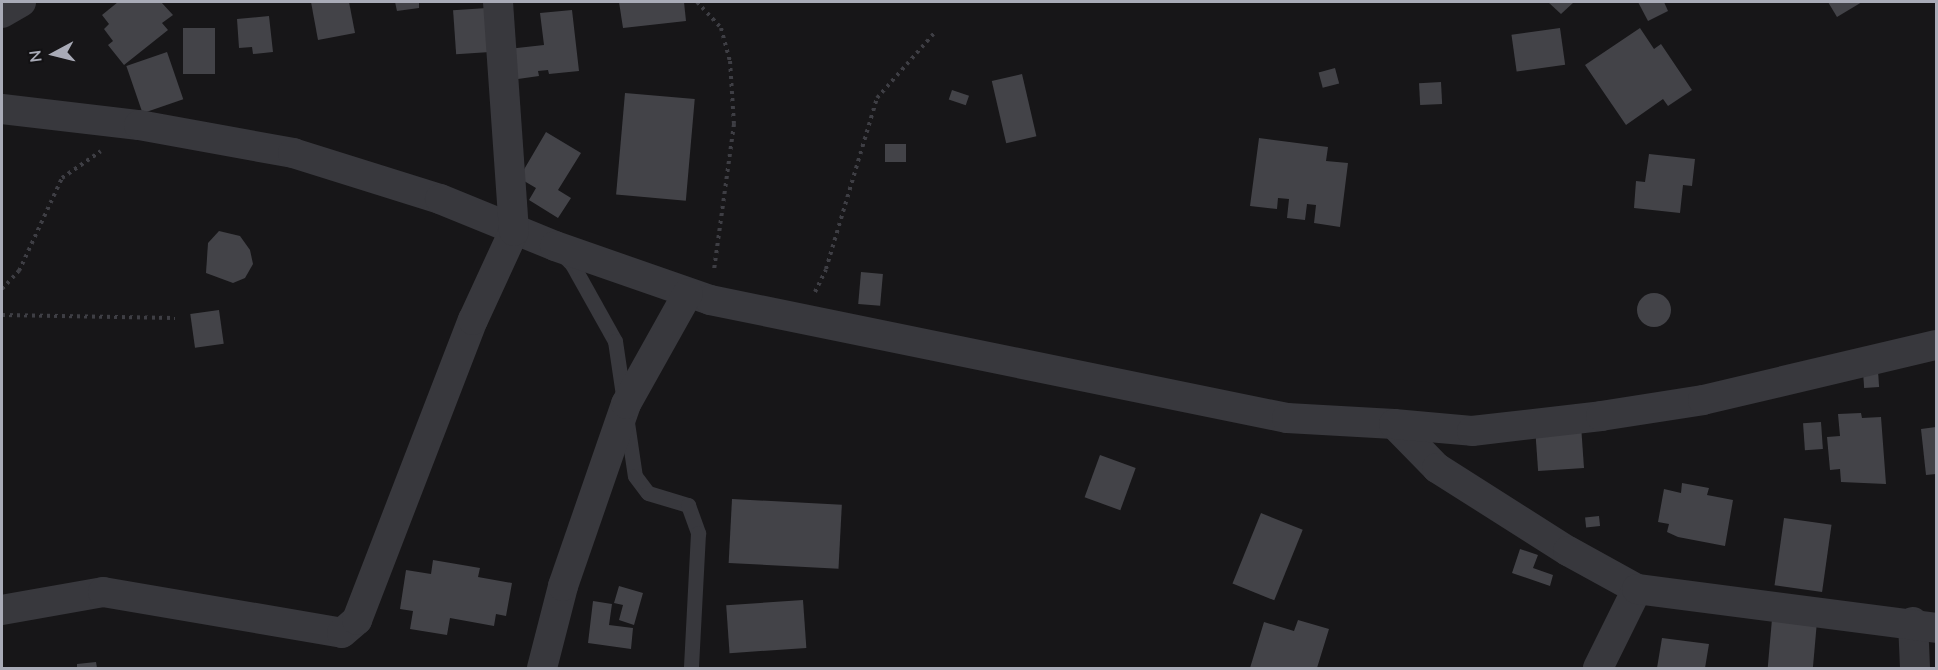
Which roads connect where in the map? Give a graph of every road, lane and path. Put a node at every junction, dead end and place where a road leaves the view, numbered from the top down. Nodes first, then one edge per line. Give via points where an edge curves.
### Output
1 (21, 2) edge
2 (498, 2) edge
3 (697, 2) edge
4 (2, 13) edge
5 (936, 31) dead end
6 (6, 114) edge
7 (138, 125) junction
8 (514, 231) junction
9 (555, 246) junction
10 (2, 289) edge
11 (699, 297) junction
12 (2, 315) edge
13 (175, 318) dead end
14 (801, 319) junction
15 (1936, 345) edge
16 (626, 404) junction
17 (1394, 424) junction
18 (1638, 589) junction
19 (2, 610) edge
20 (1925, 625) edge
21 (542, 669) edge
22 (692, 669) edge
23 (1598, 669) edge
24 (1915, 669) edge

1 - 4 street
2 - 8 street
3 - 11 path via 721,28 730,61 734,124
5 - 14 path via 877,98 826,269
6 - 7 street
7 - 8 street via 293,153 440,199
7 - 10 path via 62,178 19,271
8 - 9 street
8 - 19 street via 473,320 357,620 342,633 103,592
9 - 11 street
9 - 16 lane via 572,264 615,341
11 - 14 street
11 - 16 street
12 - 13 path
14 - 17 street via 1287,418
15 - 17 street via 1703,400 1601,416 1472,431
16 - 21 street via 563,586
16 - 22 lane via 635,476 648,493 688,505 698,533
17 - 18 street via 1437,468 1568,551
18 - 20 street
18 - 23 street
20 - 24 street

